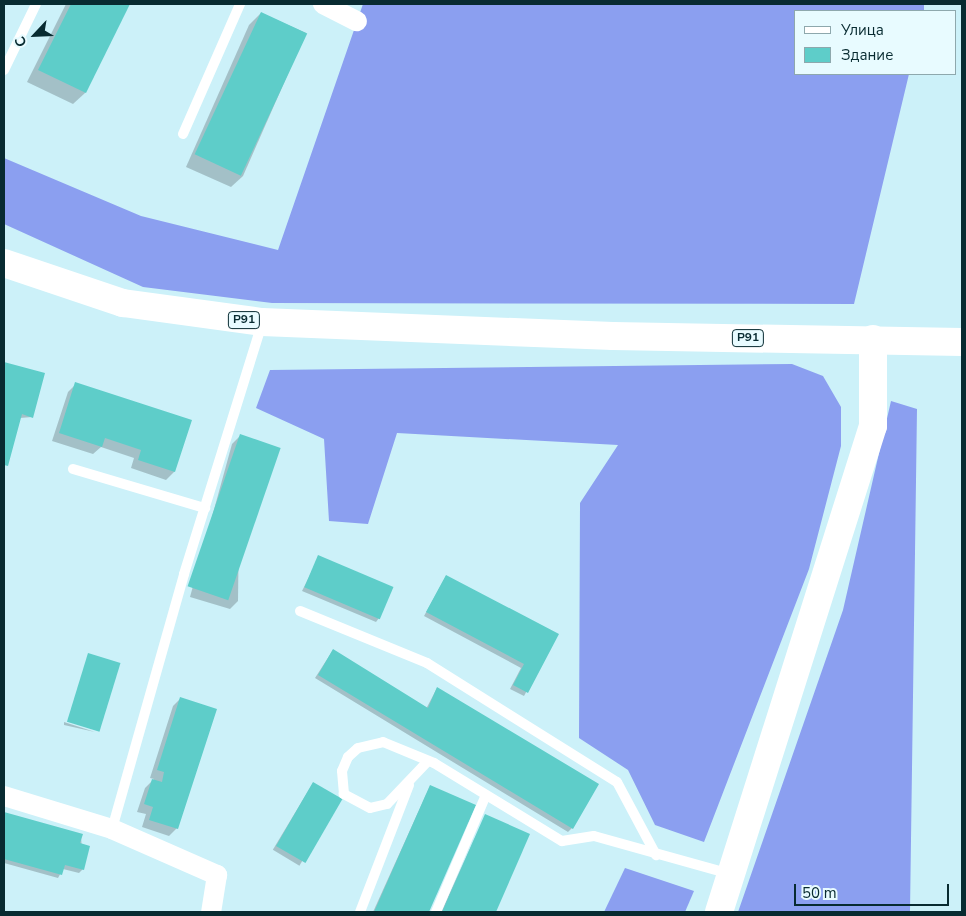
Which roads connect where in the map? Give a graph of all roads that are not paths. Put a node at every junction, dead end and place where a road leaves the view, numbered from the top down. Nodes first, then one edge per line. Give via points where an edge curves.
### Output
1 (36, 4) edge
2 (240, 4) edge
3 (323, 4) edge
4 (357, 21) dead end
5 (4, 70) edge
6 (183, 134) dead end
7 (4, 263) edge
8 (262, 322) junction
9 (873, 339) junction
10 (962, 342) edge
11 (72, 469) dead end
12 (205, 508) junction
13 (300, 611) dead end
14 (428, 761) junction
15 (410, 784) junction
16 (486, 795) junction
17 (4, 796) edge
18 (112, 829) junction
19 (656, 855) junction
20 (733, 875) junction
21 (211, 912) edge
22 (360, 912) edge
23 (436, 912) edge
24 (719, 912) edge

1 - 5 lane
2 - 6 lane
3 - 4 street
7 - 8 main road, Р91 via 123,304
8 - 9 main road, Р91
8 - 12 lane
9 - 10 main road, Р91
9 - 20 main road via 873,426
11 - 12 lane
12 - 18 lane
13 - 19 lane via 427,663 617,782
14 - 15 lane
14 - 15 lane via 383,742 358,748 342,771 344,794 370,808 387,804
14 - 16 lane
15 - 22 lane
16 - 19 lane via 562,841 594,836
16 - 23 lane
17 - 18 street
18 - 21 street via 218,875
19 - 20 lane
20 - 24 main road

